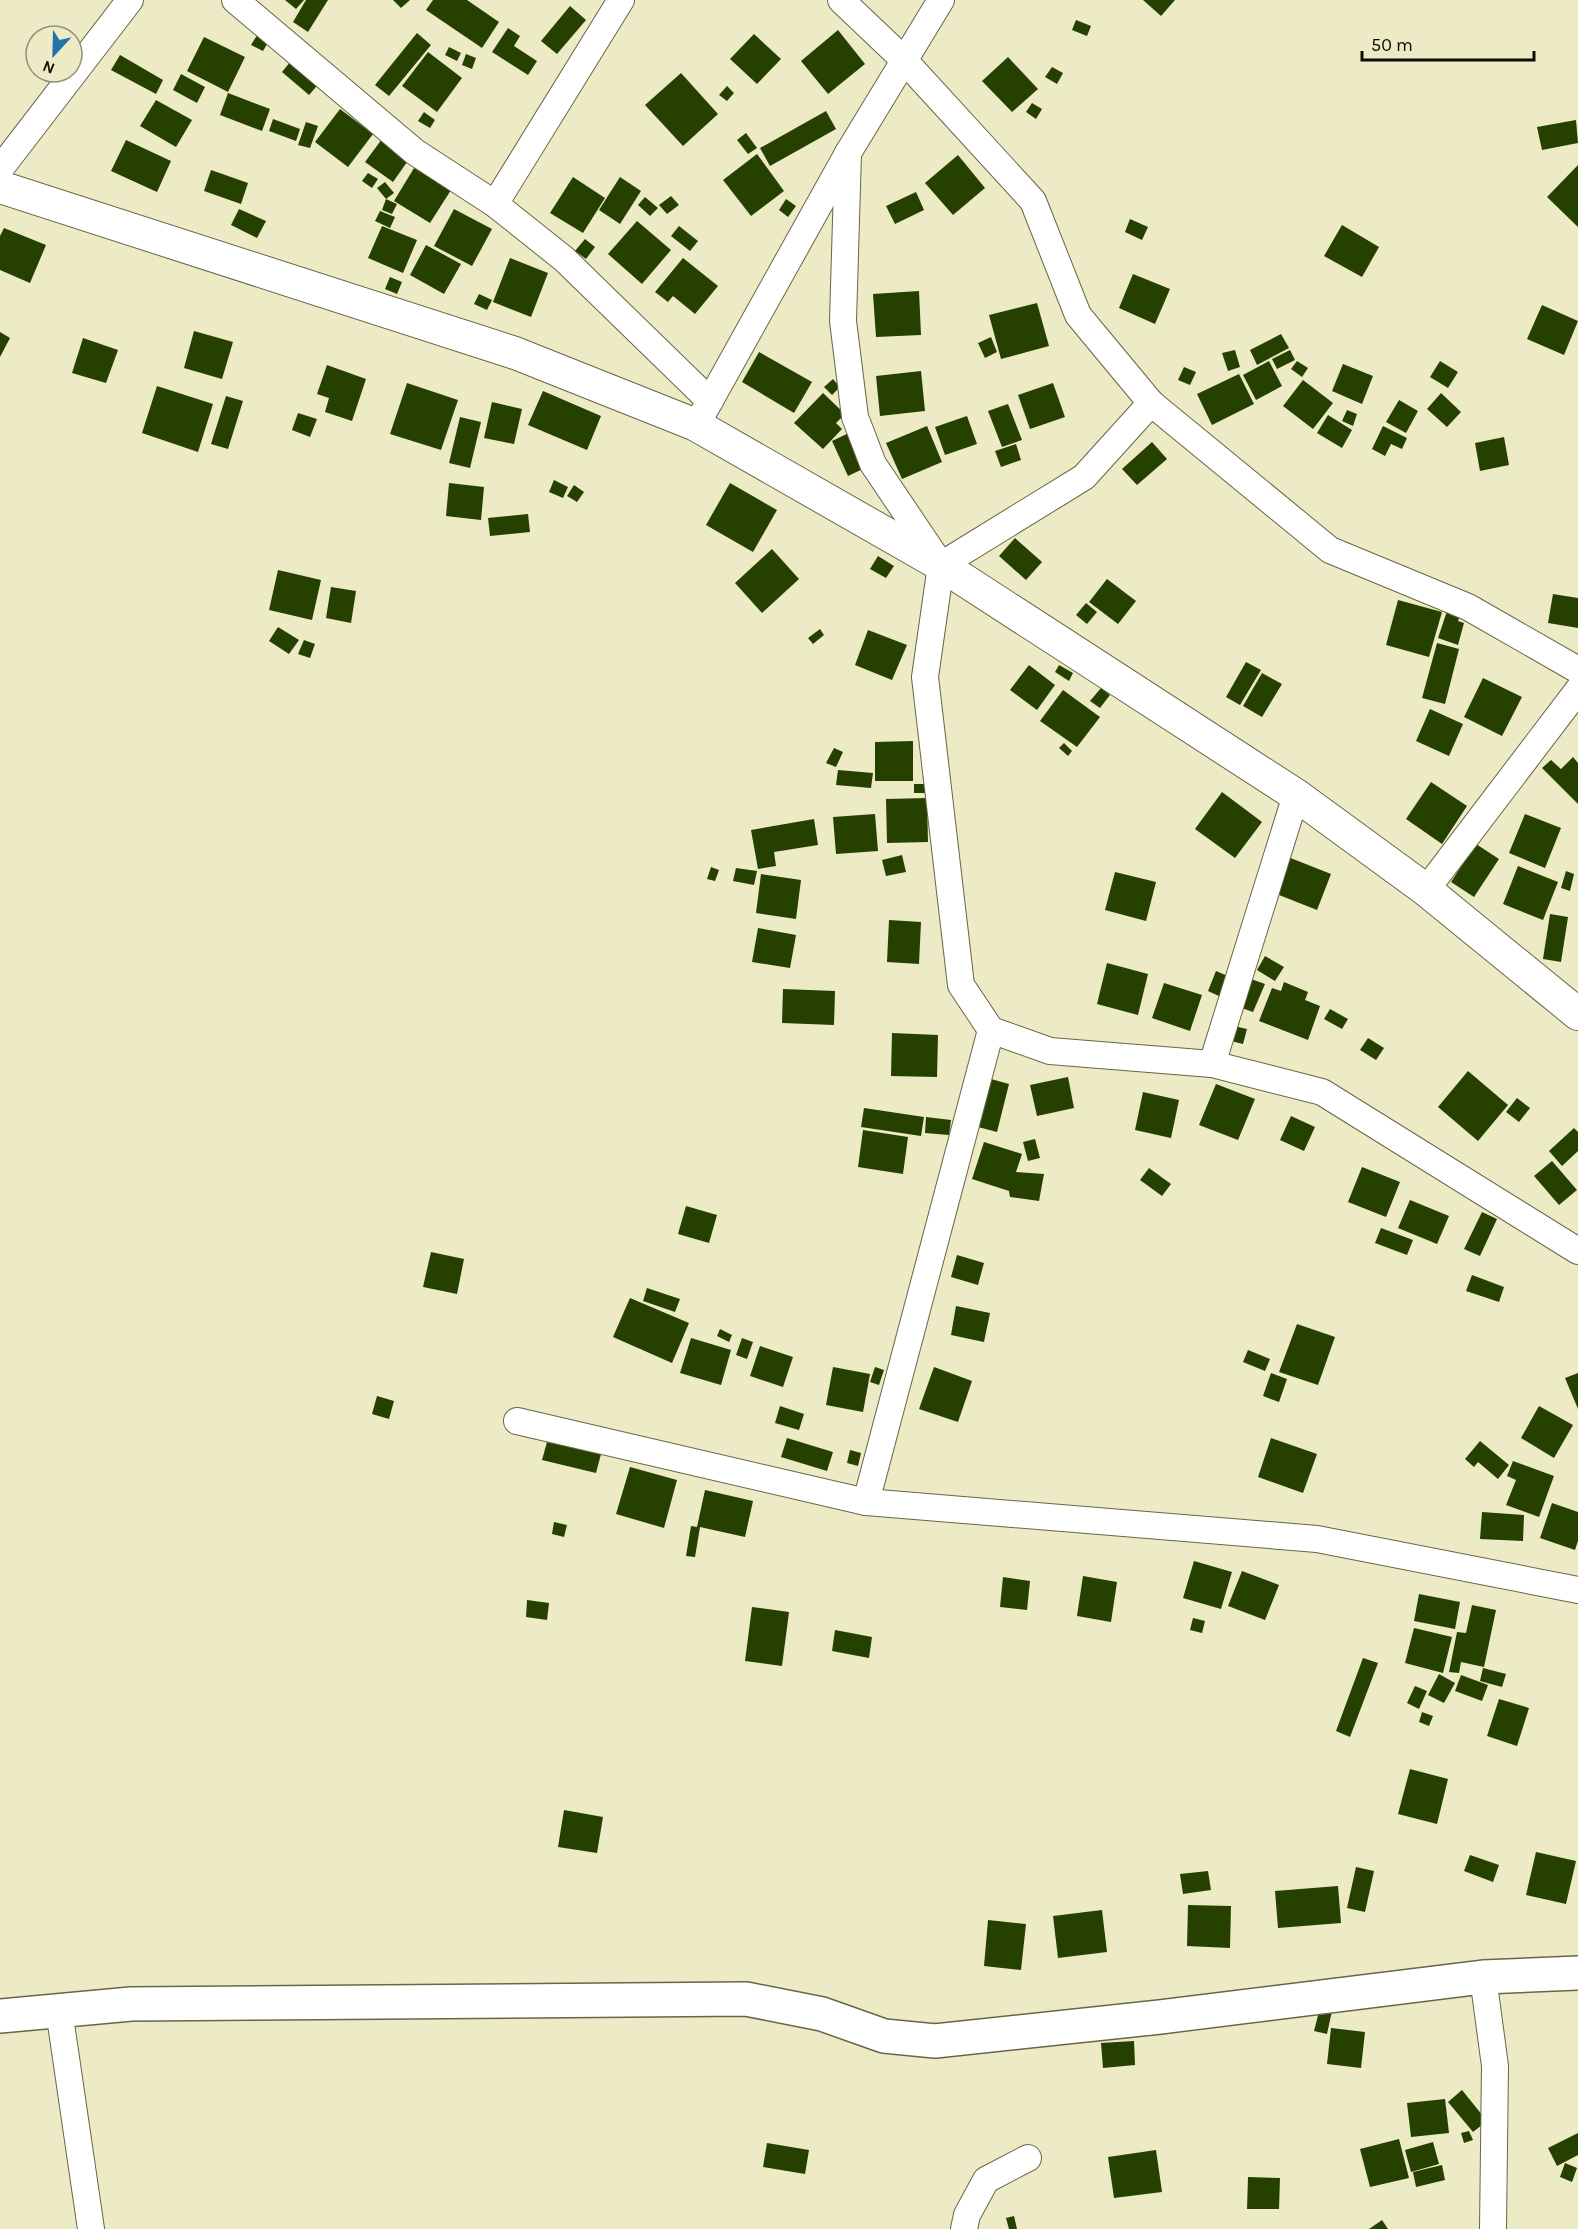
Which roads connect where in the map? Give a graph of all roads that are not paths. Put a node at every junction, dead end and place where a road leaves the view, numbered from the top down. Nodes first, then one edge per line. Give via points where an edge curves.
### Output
1 (130, 0) edge
2 (235, 0) edge
3 (621, 0) edge
4 (841, 0) edge
5 (941, 0) edge
6 (903, 59) junction
7 (848, 153) junction
8 (0, 169) edge
9 (0, 187) edge
10 (495, 204) junction
11 (1151, 403) junction
12 (703, 413) junction
13 (941, 565) junction
14 (1578, 670) edge
15 (1578, 690) edge
16 (1296, 795) junction
17 (1426, 890) junction
18 (1578, 1014) edge
19 (992, 1030) junction
20 (1212, 1064) junction
21 (1578, 1251) edge
22 (517, 1421) dead end
23 (866, 1502) junction
24 (1578, 1590) edge
25 (1578, 1972) edge
26 (1483, 1977) junction
27 (59, 2010) junction
28 (0, 2016) edge
29 (1028, 2158) dead end
30 (91, 2229) edge
31 (964, 2229) edge
32 (1494, 2229) edge

1 - 8 street
2 - 10 street via 415,152
3 - 10 street
4 - 6 street
5 - 6 street
6 - 7 street
6 - 11 street via 1033,201 1078,315
7 - 12 street
7 - 13 street via 843,321 855,417 873,464
9 - 12 street
10 - 12 street via 564,259
11 - 13 street via 1084,477
11 - 14 street via 1330,550 1468,607
12 - 13 street
13 - 16 street
13 - 19 street via 925,677 961,985
15 - 17 street
16 - 17 street
16 - 20 street
17 - 18 street
19 - 20 street via 1050,1051
19 - 23 street
20 - 21 street via 1322,1092
22 - 23 street
23 - 24 street via 1317,1539
25 - 26 main road
26 - 27 main road via 935,2041 884,2036 822,2014 746,1999 131,2004
26 - 32 street via 1495,2066
27 - 28 main road
27 - 30 street
29 - 31 street via 986,2180

